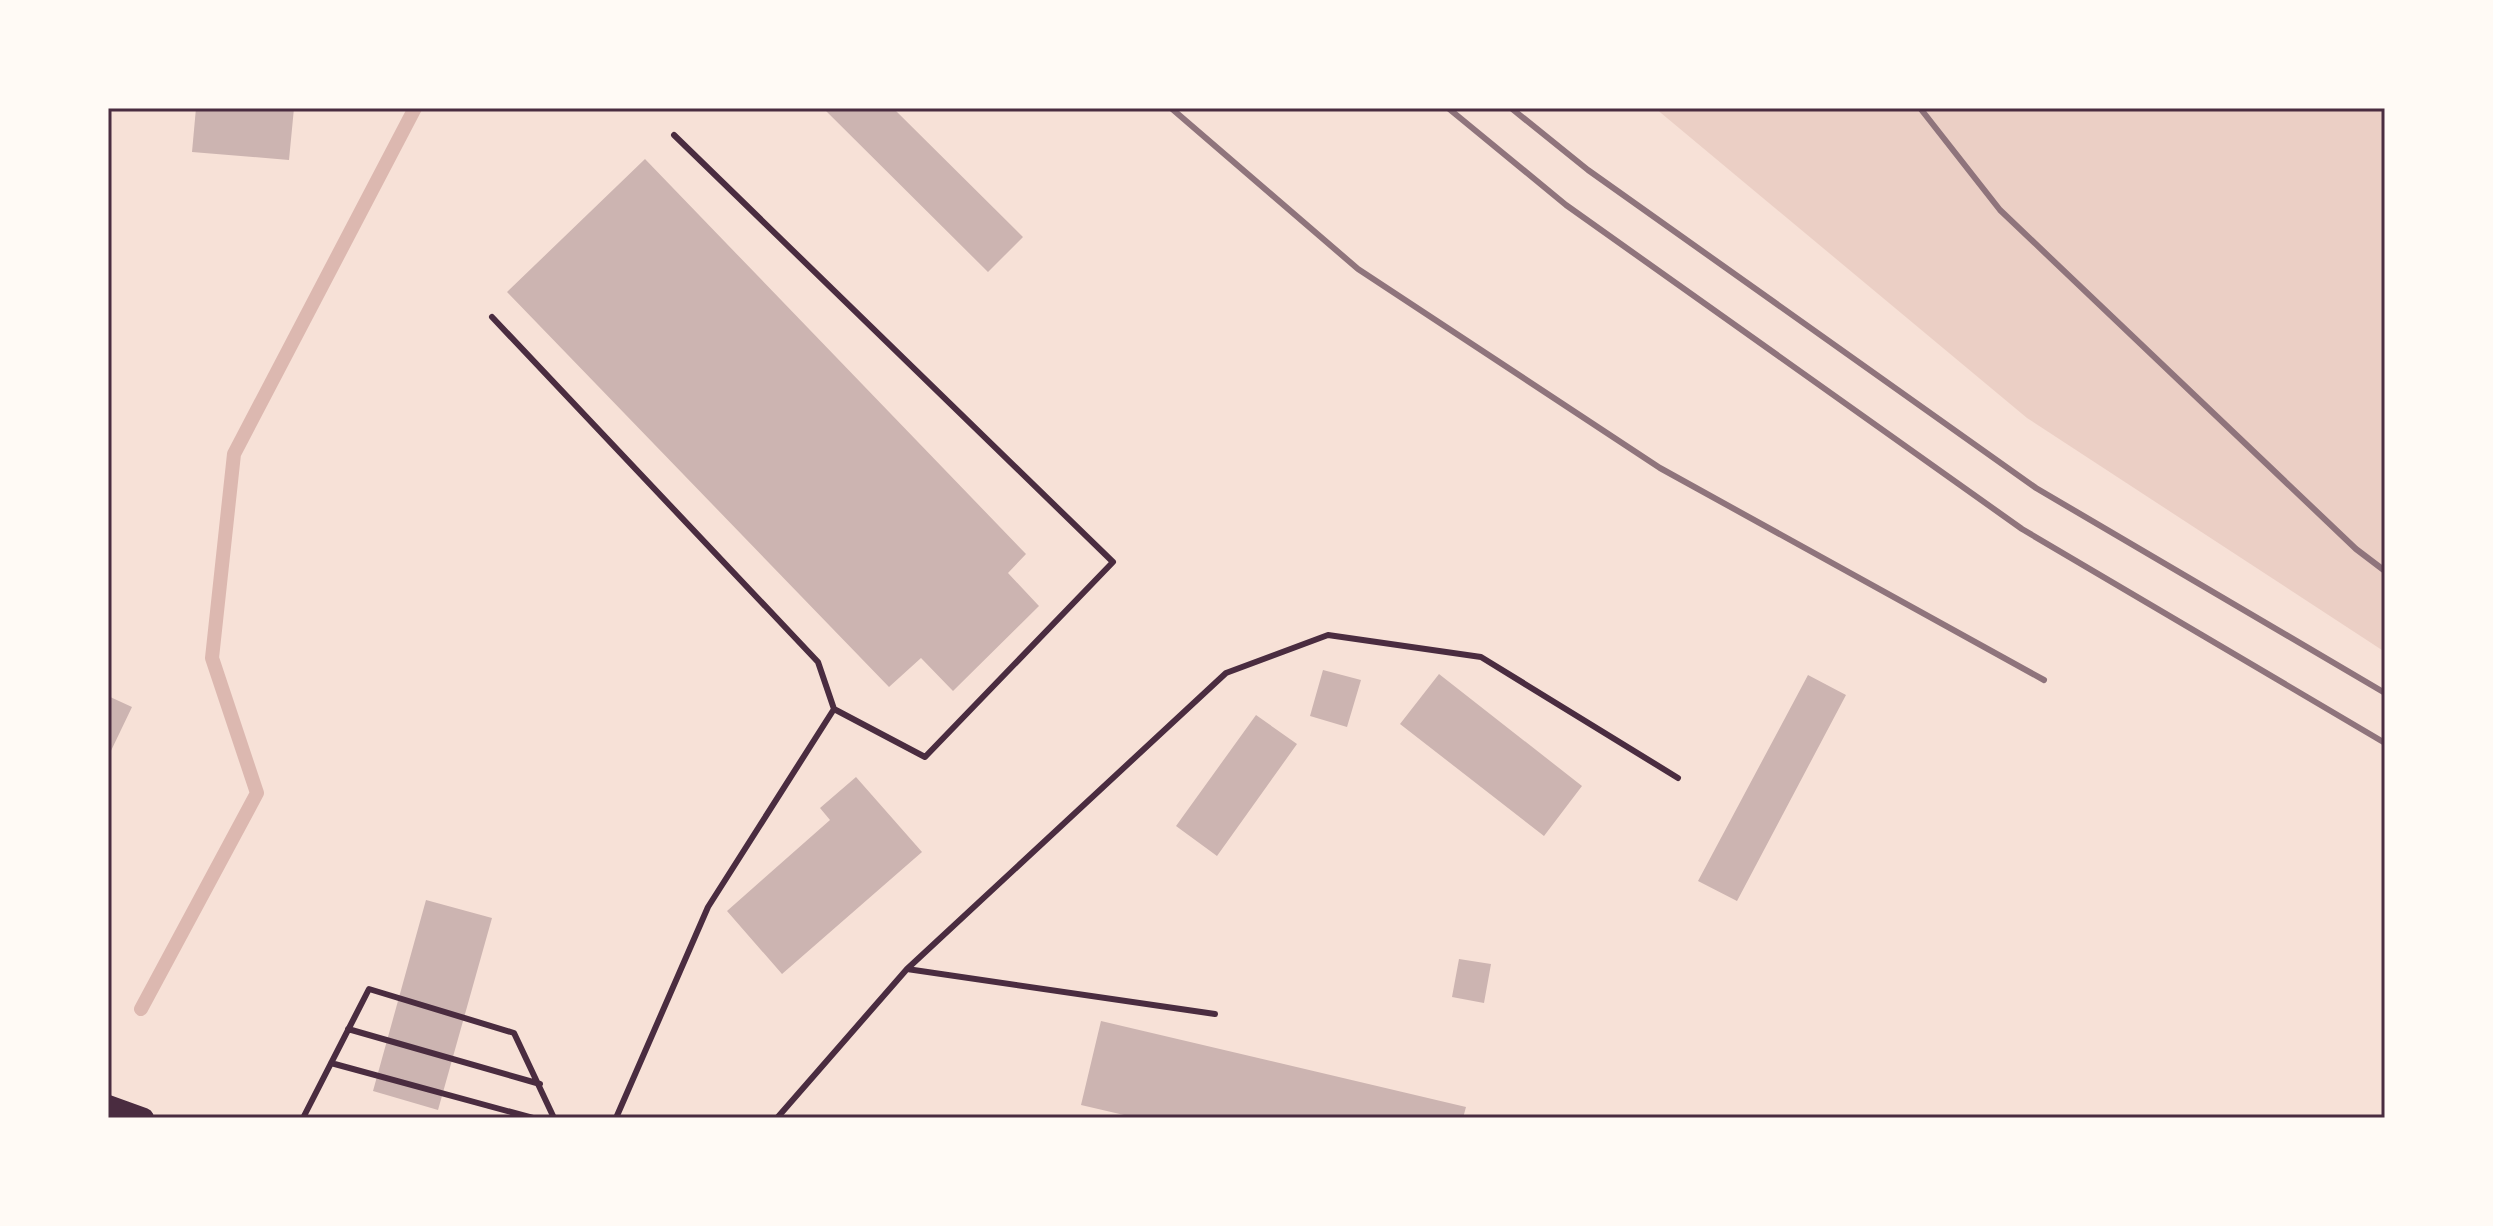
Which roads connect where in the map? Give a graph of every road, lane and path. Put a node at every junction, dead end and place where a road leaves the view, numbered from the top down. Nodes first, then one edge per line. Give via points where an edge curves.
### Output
1 (674, 135) dead end
2 (492, 317) dead end
3 (834, 709) junction
4 (1678, 778) dead end
5 (907, 969) junction
6 (1215, 1014) dead end
7 (348, 1029) junction
8 (331, 1063) junction
9 (540, 1084) junction
10 (108, 1105) edge
11 (144, 1118) edge
12 (303, 1118) edge
13 (533, 1118) edge
14 (554, 1118) edge
15 (616, 1118) edge
16 (777, 1118) edge

1 - 3 lane via 1113,562 925,757
2 - 3 lane via 818,662
3 - 15 lane via 708,907
4 - 5 lane via 1481,657 1328,635 1226,673
5 - 6 lane
5 - 16 lane
7 - 8 lane
7 - 9 lane
7 - 9 lane via 369,989 514,1033
8 - 12 lane
8 - 13 lane
9 - 14 lane
10 - 11 main road

